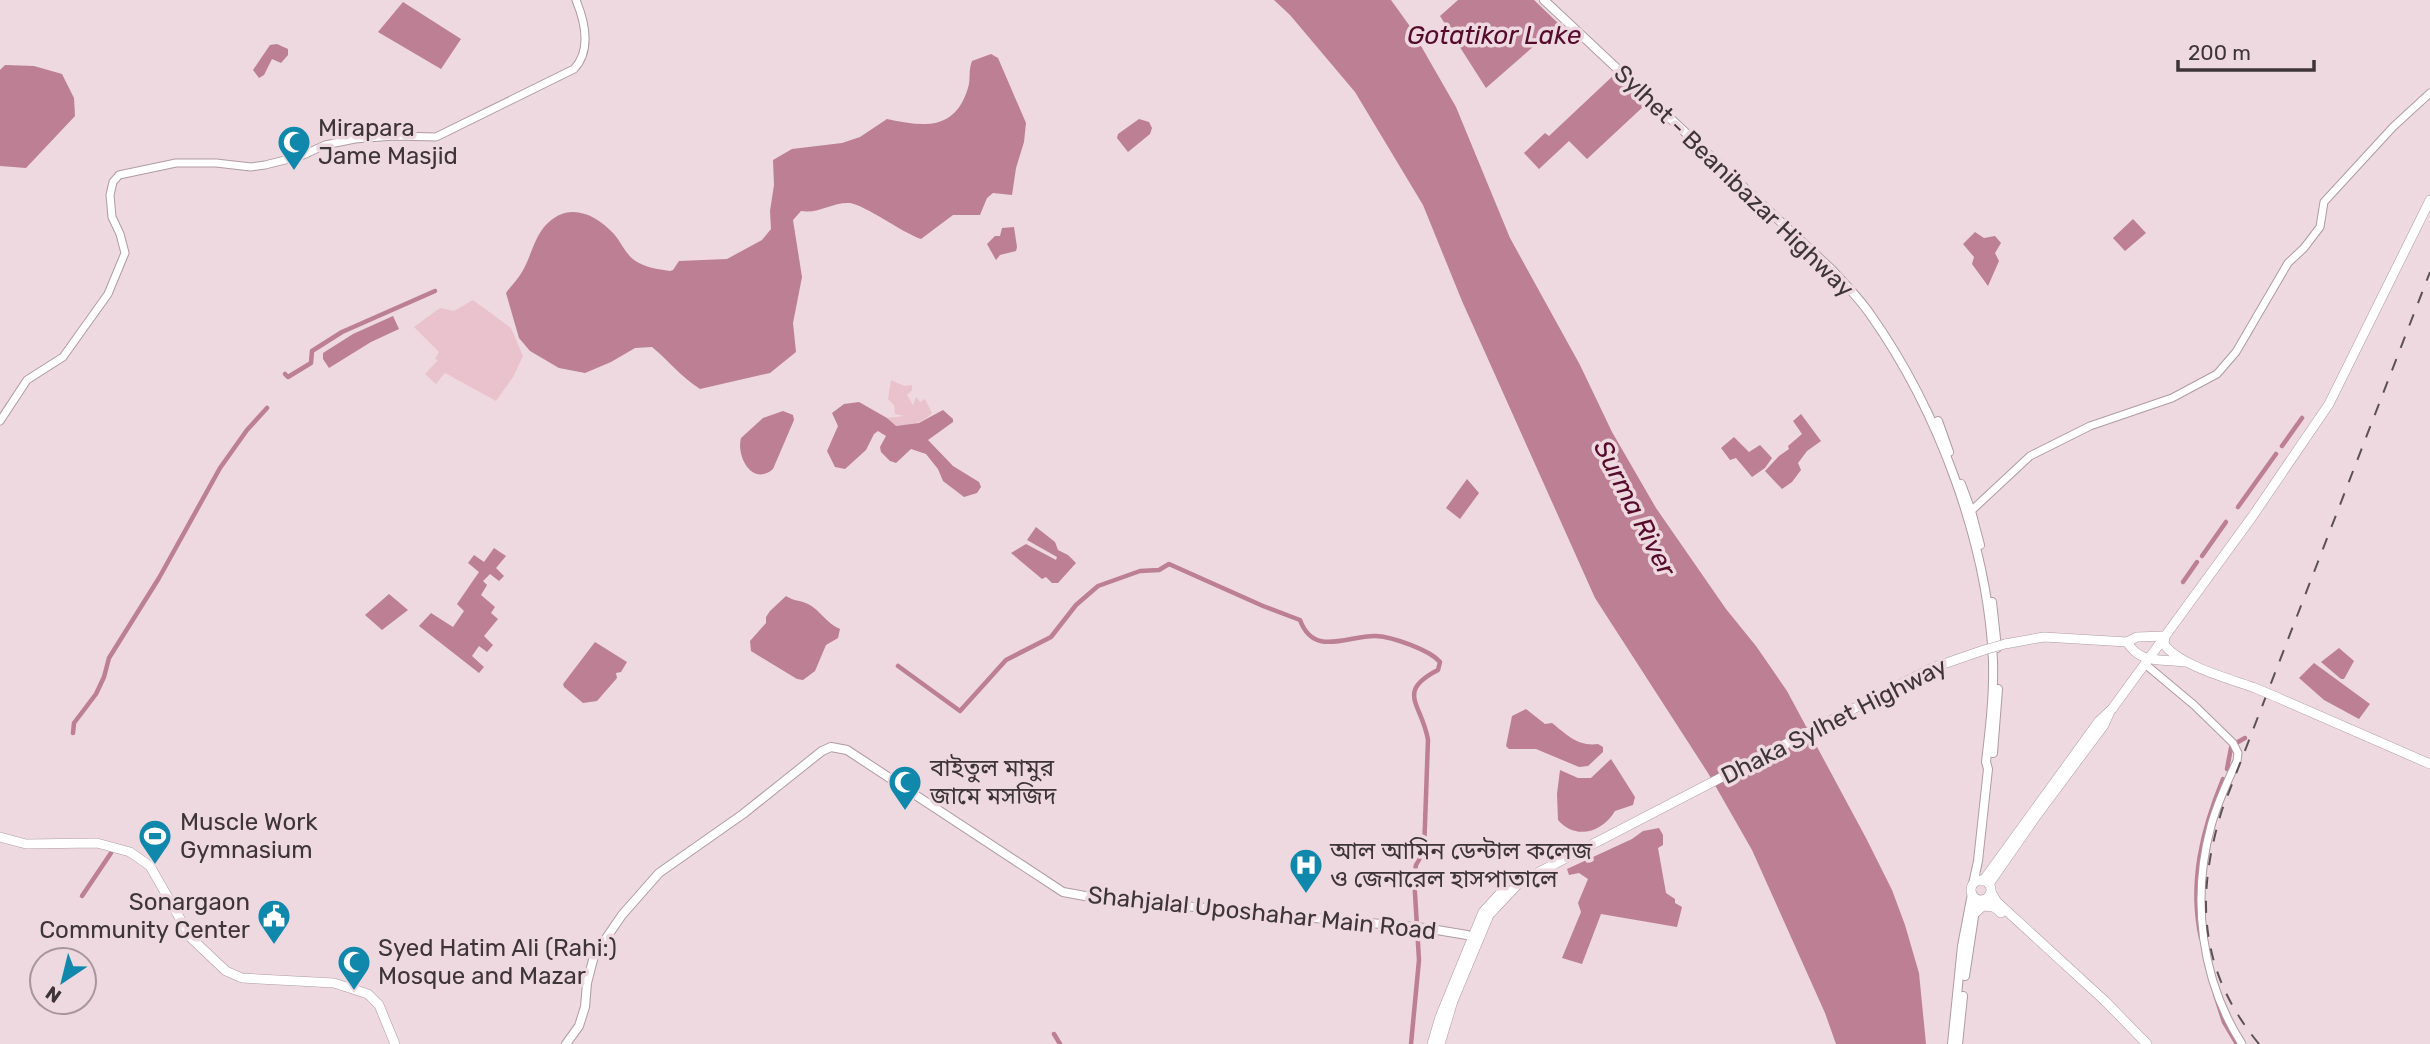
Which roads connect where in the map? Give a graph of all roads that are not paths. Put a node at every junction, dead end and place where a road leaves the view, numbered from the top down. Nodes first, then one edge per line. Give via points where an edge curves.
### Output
1 (576, 0) edge
2 (1544, 0) edge
3 (1550, 0) edge
4 (2430, 93) edge
5 (2430, 200) edge
6 (0, 421) edge
7 (1971, 511) junction
8 (2165, 636) junction
9 (2127, 642) junction
10 (2147, 662) junction
11 (2191, 663) junction
12 (2112, 709) junction
13 (2430, 764) edge
14 (1988, 769) junction
15 (0, 837) edge
16 (1978, 861) junction
17 (1992, 868) junction
18 (1982, 891) junction
19 (1995, 908) junction
20 (1975, 914) junction
21 (1475, 938) junction
22 (2110, 1009) junction
23 (395, 1044) edge
24 (566, 1044) edge
25 (1433, 1044) edge
26 (1440, 1044) edge
27 (1952, 1044) edge
28 (1958, 1044) edge
29 (2147, 1044) edge
30 (2242, 1044) edge

1 - 6 street via 585,44 574,69 436,137 355,139 251,167 176,163 119,175 110,195 112,217 125,253 108,294 63,358 27,380
2 - 14 main road, Sylhet - Beanibazar Highway via 1832,270 1869,313 1911,380 1933,420 1980,568 1993,660
3 - 7 main road, Sylhet - Beanibazar Highway via 1836,267 1874,310 1933,410
4 - 7 street via 2324,202 2320,227 2288,263 2217,374 2172,398 2090,426 2030,456
5 - 8 highway via 2329,404
7 - 14 main road, Sylhet - Beanibazar Highway via 1992,600 1996,641 1998,701
8 - 9 highway, Dhaka Sylhet Highway
8 - 10 highway
8 - 11 highway via 2166,647
9 - 10 highway
9 - 21 highway, Dhaka Sylhet Highway, bridge via 2044,637 2005,644 1932,668 1520,883 1493,908
10 - 11 highway
10 - 12 highway
10 - 30 street via 2233,743 2238,753 2211,825 2201,898 2204,945 2214,984 2227,1021
11 - 13 highway, bridge
12 - 17 highway
12 - 18 highway
14 - 16 main road
15 - 23 highway via 26,844 97,842 130,852 150,866 191,938 226,971 242,978 334,983 369,994 379,1005
16 - 17 main road via 1984,871
16 - 18 main road
17 - 18 highway
18 - 19 highway
18 - 20 main road
18 - 22 highway
18 - 27 main road via 1962,946
19 - 20 highway via 1986,905
19 - 22 highway
20 - 28 main road
21 - 24 main road, Shahjalal Uposhahar Main Road via 1426,928 1063,892 847,750 831,747 659,873 593,956 585,1007
21 - 25 highway
21 - 26 highway
22 - 29 highway

